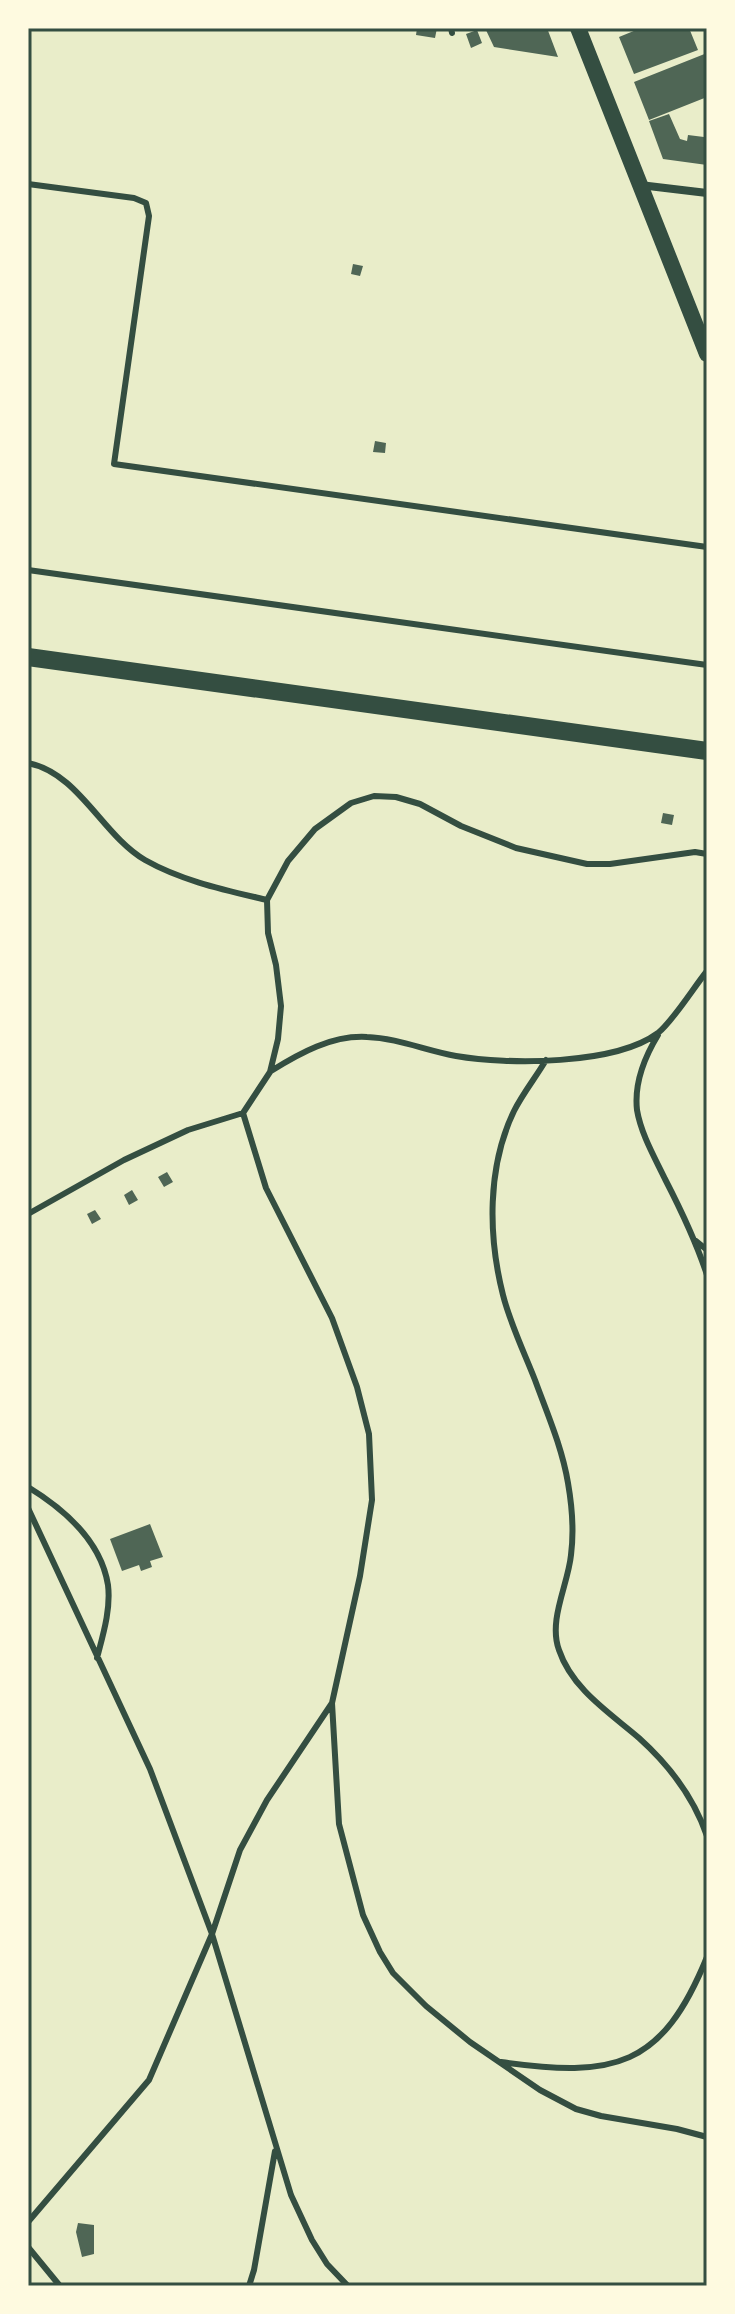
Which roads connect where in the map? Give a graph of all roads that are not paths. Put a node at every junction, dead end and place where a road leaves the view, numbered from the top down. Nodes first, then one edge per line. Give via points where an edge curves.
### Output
1 (578, 28) edge
2 (28, 184) edge
3 (640, 185) junction
4 (707, 193) edge
5 (707, 354) edge
6 (707, 547) edge
7 (28, 570) edge
8 (28, 657) edge
9 (707, 665) edge
10 (707, 751) edge
11 (28, 763) edge
12 (707, 854) edge
13 (267, 900) junction
14 (707, 971) edge
15 (660, 1032) junction
16 (546, 1060) junction
17 (270, 1072) junction
18 (243, 1113) junction
19 (28, 1214) edge
20 (696, 1241) junction
21 (707, 1250) edge
22 (707, 1275) edge
23 (28, 1487) edge
24 (28, 1508) edge
25 (97, 1658) junction
26 (332, 1703) junction
27 (707, 1836) edge
28 (212, 1934) junction
29 (707, 1957) edge
30 (501, 2062) junction
31 (707, 2137) edge
32 (276, 2148) junction
33 (28, 2222) edge
34 (28, 2247) edge
35 (60, 2286) edge
36 (249, 2286) edge
37 (348, 2286) edge

1 - 3 main road
2 - 6 lane via 146,203 149,216 114,464
3 - 4 street
3 - 5 main road
7 - 9 lane
8 - 10 main road
11 - 13 lane via 63,780 143,859 204,885
12 - 13 lane via 587,864 516,848 420,804 374,796 351,803 315,829 288,861
13 - 17 lane via 281,1006
14 - 15 lane
15 - 16 lane via 606,1053
15 - 20 lane via 640,1074 637,1112
16 - 17 lane via 456,1056 368,1036 316,1046
16 - 27 lane via 514,1112 500,1153 493,1232 503,1295 558,1441 568,1482 571,1555 558,1615 559,1650 595,1704 667,1767 698,1809
17 - 18 lane
18 - 19 lane via 188,1130 124,1160
18 - 26 lane via 266,1188 332,1318 369,1434 372,1500
20 - 21 lane
20 - 22 lane
23 - 25 lane via 72,1520 99,1554 108,1586 107,1620
24 - 25 lane
25 - 28 lane via 150,1769
26 - 28 lane via 247,1837
26 - 30 lane via 339,1824 363,1915 380,1952 426,2006
28 - 32 lane
28 - 33 lane via 149,2080
29 - 30 lane via 674,2023 630,2058 572,2068
30 - 31 lane via 576,2109
32 - 36 lane
32 - 37 lane via 312,2240
34 - 35 lane

